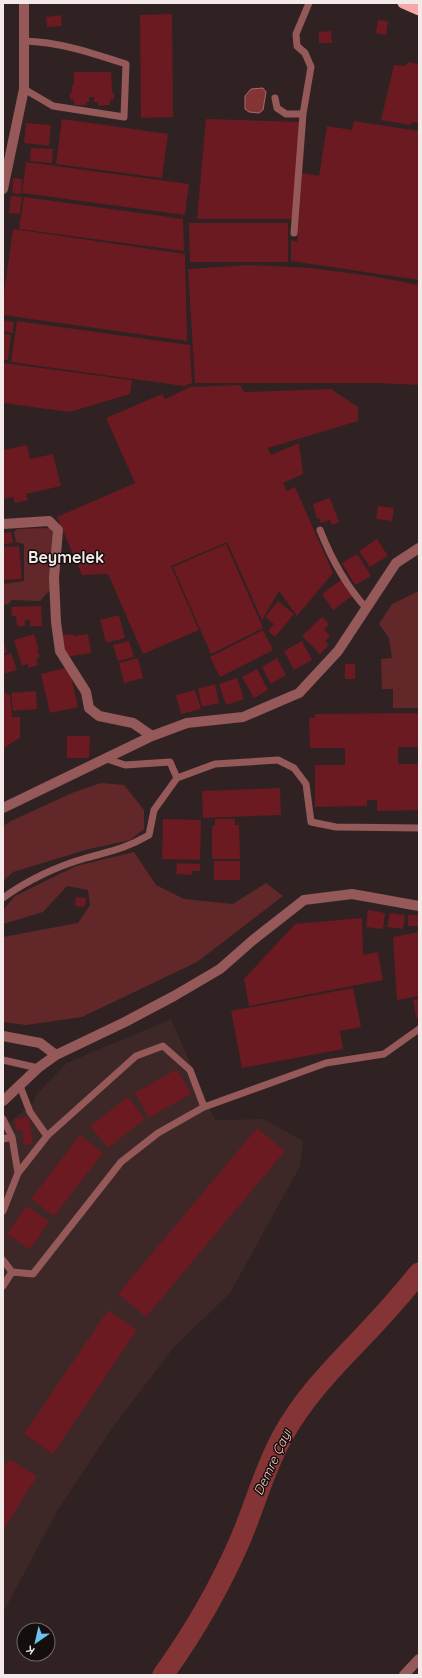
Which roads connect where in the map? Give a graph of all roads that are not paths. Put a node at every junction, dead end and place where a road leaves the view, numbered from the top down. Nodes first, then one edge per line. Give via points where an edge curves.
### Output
1 (24, 3) edge
2 (309, 3) edge
3 (403, 3) edge
4 (419, 10) edge
5 (24, 41) junction
6 (24, 88) junction
7 (275, 98) dead end
8 (303, 114) junction
9 (3, 189) edge
10 (294, 233) dead end
11 (3, 524) edge
12 (320, 530) dead end
13 (419, 548) edge
14 (367, 609) junction
15 (152, 736) junction
16 (107, 759) junction
17 (176, 778) junction
18 (3, 808) edge
19 (419, 828) edge
20 (3, 898) edge
21 (419, 906) edge
22 (419, 1029) edge
23 (3, 1036) edge
24 (56, 1055) junction
25 (3, 1060) edge
26 (38, 1068) junction
27 (20, 1086) junction
28 (3, 1101) edge
29 (204, 1107) junction
30 (3, 1119) edge
31 (47, 1136) junction
32 (12, 1137) junction
33 (3, 1140) edge
34 (18, 1173) junction
35 (3, 1210) edge
36 (3, 1260) edge
37 (12, 1272) junction
38 (3, 1286) edge
39 (419, 1659) edge
40 (404, 1675) edge

1 - 5 street
2 - 8 lane via 296,34 297,46 305,54 311,67
3 - 4 highway
5 - 6 street
5 - 6 lane via 62,45 126,64 124,117 53,106
6 - 9 street
7 - 8 lane via 277,108 286,114
8 - 10 lane
11 - 15 street via 49,521 58,530 54,578 60,651 86,692 88,708 99,716 133,723
12 - 14 lane via 328,550 353,594
13 - 14 street via 396,563
14 - 15 street via 338,651 299,693 243,717 187,723
15 - 16 street
16 - 17 lane via 125,765 170,762
16 - 18 street
17 - 19 lane via 214,764 278,760 294,768 306,784 311,822 336,827
17 - 20 lane via 154,810 149,835 126,847 62,867 15,889
21 - 24 street via 352,894 304,900 220,968 125,1022
22 - 29 lane via 384,1054 326,1063
23 - 24 street via 40,1043
24 - 26 street
25 - 26 lane
26 - 27 street
27 - 28 street
27 - 31 lane via 30,1112
29 - 31 lane via 190,1070 163,1046 136,1056
29 - 37 lane via 158,1132 121,1162 33,1274
30 - 32 lane
31 - 34 lane
32 - 33 lane
32 - 34 lane
34 - 35 lane
36 - 37 lane
37 - 38 lane
39 - 40 street

